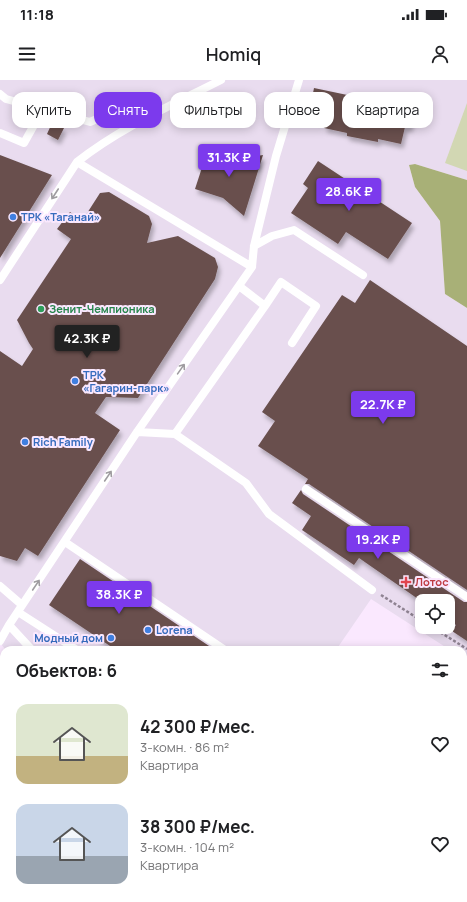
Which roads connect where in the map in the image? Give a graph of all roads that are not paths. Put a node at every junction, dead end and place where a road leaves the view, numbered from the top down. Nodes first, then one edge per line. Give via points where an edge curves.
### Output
1 (221, 80) edge
2 (299, 80) edge
3 (0, 94) edge
4 (12, 101) edge
5 (162, 110) edge
6 (32, 128) edge
7 (130, 128) edge
8 (0, 133) edge
9 (77, 162) junction
10 (254, 246) junction
11 (252, 268) junction
12 (363, 275) dead end
13 (0, 280) edge
14 (239, 286) junction
15 (265, 306) junction
16 (292, 343) dead end
17 (137, 432) junction
18 (175, 434) junction
19 (306, 489) dead end
20 (64, 542) junction
21 (0, 586) edge
22 (372, 590) road end
23 (467, 597) edge
24 (20, 609) junction
25 (9, 625) junction
26 (0, 641) edge
27 (28, 646) edge
28 (71, 646) edge
29 (218, 646) edge

1 - 5 lane
2 - 10 lane via 276,156
3 - 4 lane
6 - 8 lane via 24,143
7 - 9 lane
9 - 11 lane
9 -> 13 lane
10 - 11 lane
10 - 12 lane via 272,236 294,230
11 - 14 lane
14 - 15 lane
17 -> 14 lane
15 - 16 lane via 281,282 316,306
15 - 18 lane
17 - 18 lane
20 -> 17 lane
18 - 22 lane via 246,483 269,514
19 - 23 lane
24 -> 20 lane
20 - 29 lane
21 - 24 lane
24 - 25 lane
24 - 28 lane
25 - 26 lane
25 - 27 lane

